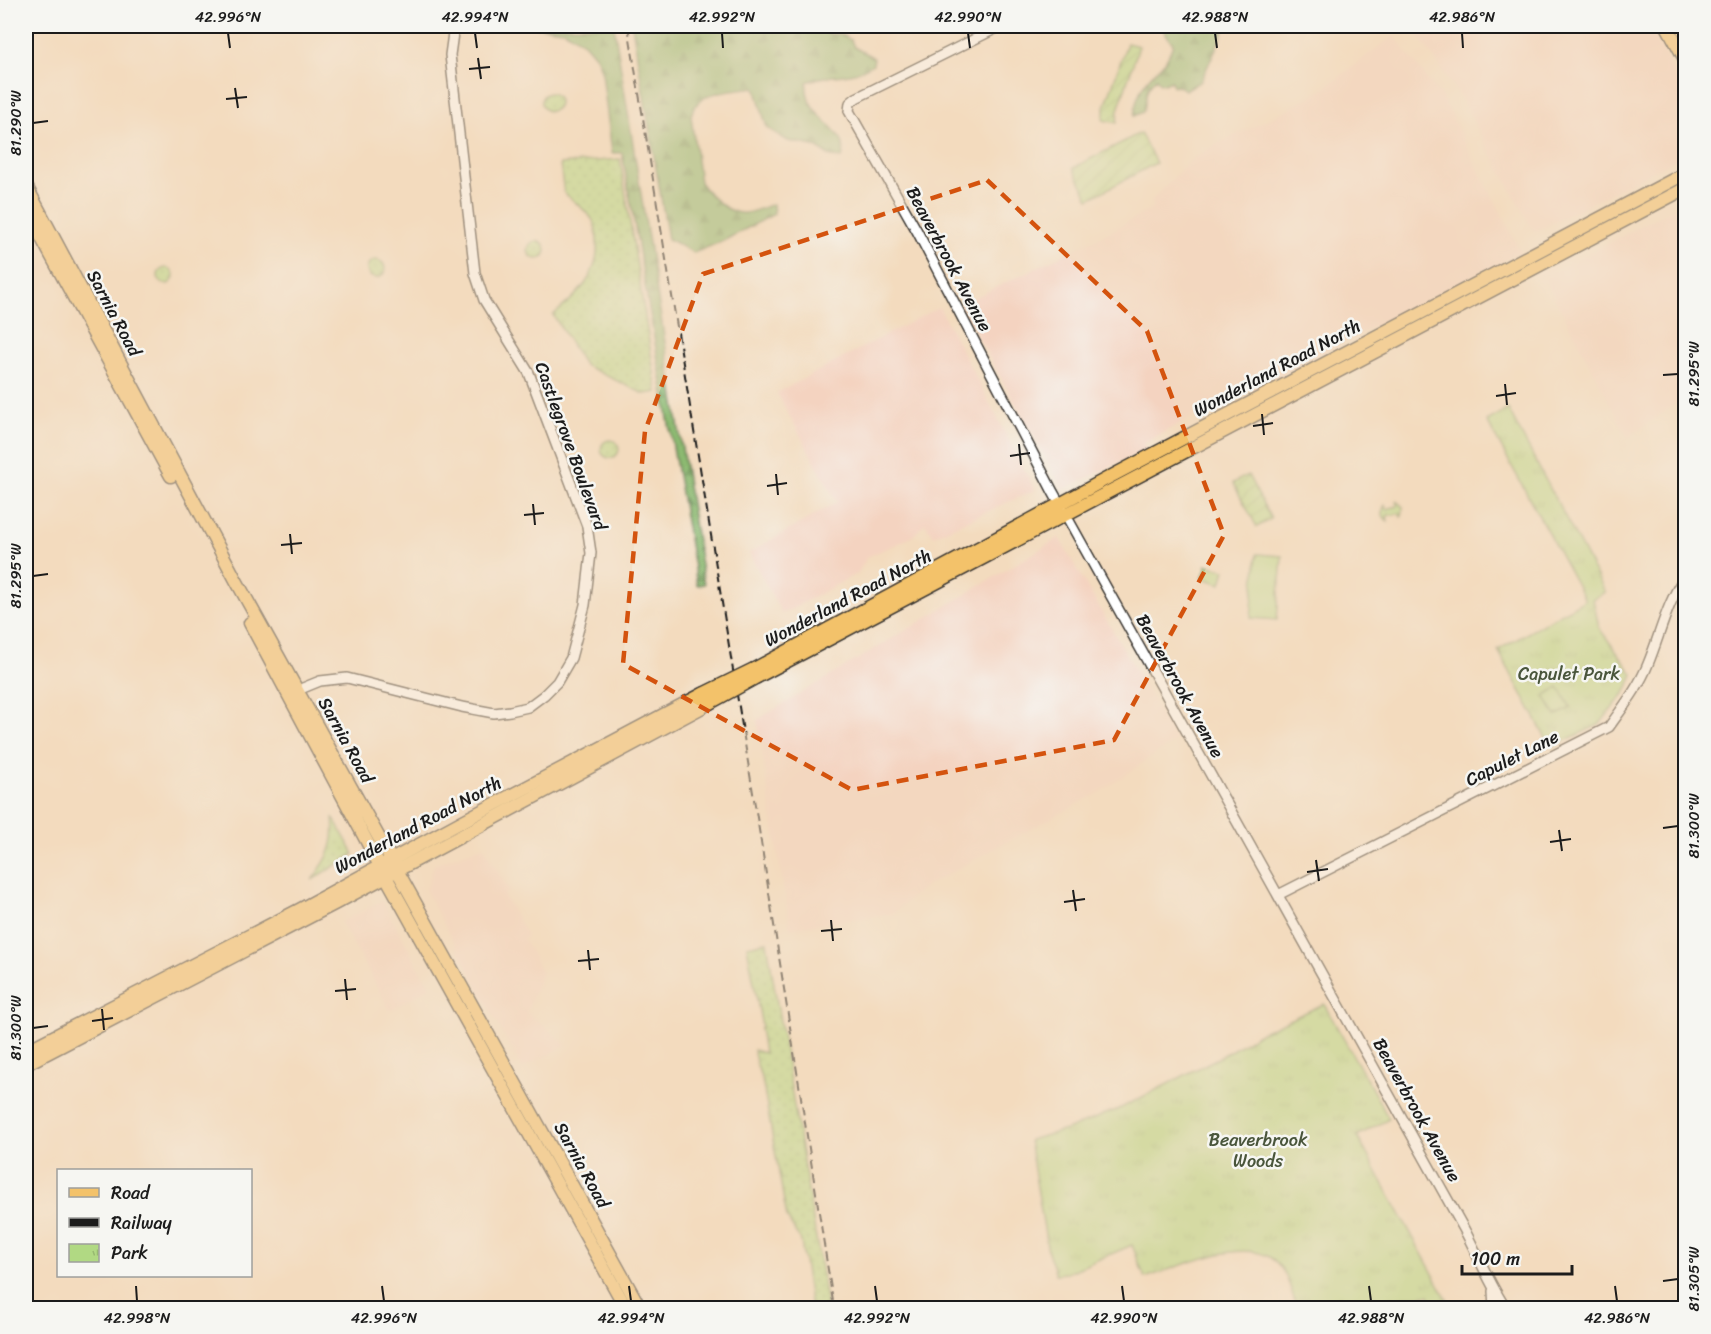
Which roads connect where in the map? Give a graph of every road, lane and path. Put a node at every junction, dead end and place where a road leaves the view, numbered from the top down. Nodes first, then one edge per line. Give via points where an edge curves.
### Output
1 (454, 26) edge
2 (1001, 26) edge
3 (1667, 26) edge
4 (1681, 26) edge
5 (1686, 34) edge
6 (1686, 61) edge
7 (1686, 173) edge
8 (26, 186) edge
9 (1686, 188) edge
10 (26, 209) edge
11 (1063, 509) junction
12 (1686, 575) edge
13 (298, 690) junction
14 (388, 869) junction
15 (1278, 895) junction
16 (26, 1051) edge
17 (26, 1064) edge
18 (1493, 1288) junction
19 (626, 1308) edge
20 (640, 1308) edge
21 (1494, 1308) edge
22 (1505, 1308) edge

1 - 13 street, Castlegrove Boulevard via 450,55 475,273 484,300 529,373 587,526 591,553 585,604 571,658 557,682 528,707 494,713 347,678 320,681
2 - 11 street, Beaverbrook Avenue via 856,99 850,103 849,111 917,231
3 - 6 main road
4 - 5 main road
7 - 11 main road, Wonderland Road North
8 - 13 main road, Sarnia Road
9 - 11 main road, Wonderland Road North
10 - 14 main road, Sarnia Road
11 - 14 main road, Wonderland Road North, bridge
11 - 15 street, Beaverbrook Avenue
12 - 15 street, Capulet Lane via 1662,621 1647,666 1609,727
13 - 14 main road, Sarnia Road
14 - 16 main road, Wonderland Road North via 301,909
14 - 17 main road, Wonderland Road North
14 - 19 main road, Sarnia Road
14 - 20 main road, Sarnia Road via 521,1090
15 - 18 street, Beaverbrook Avenue via 1470,1239
18 - 21 street, Beaverbrook Avenue
18 - 22 street, Beaverbrook Avenue

